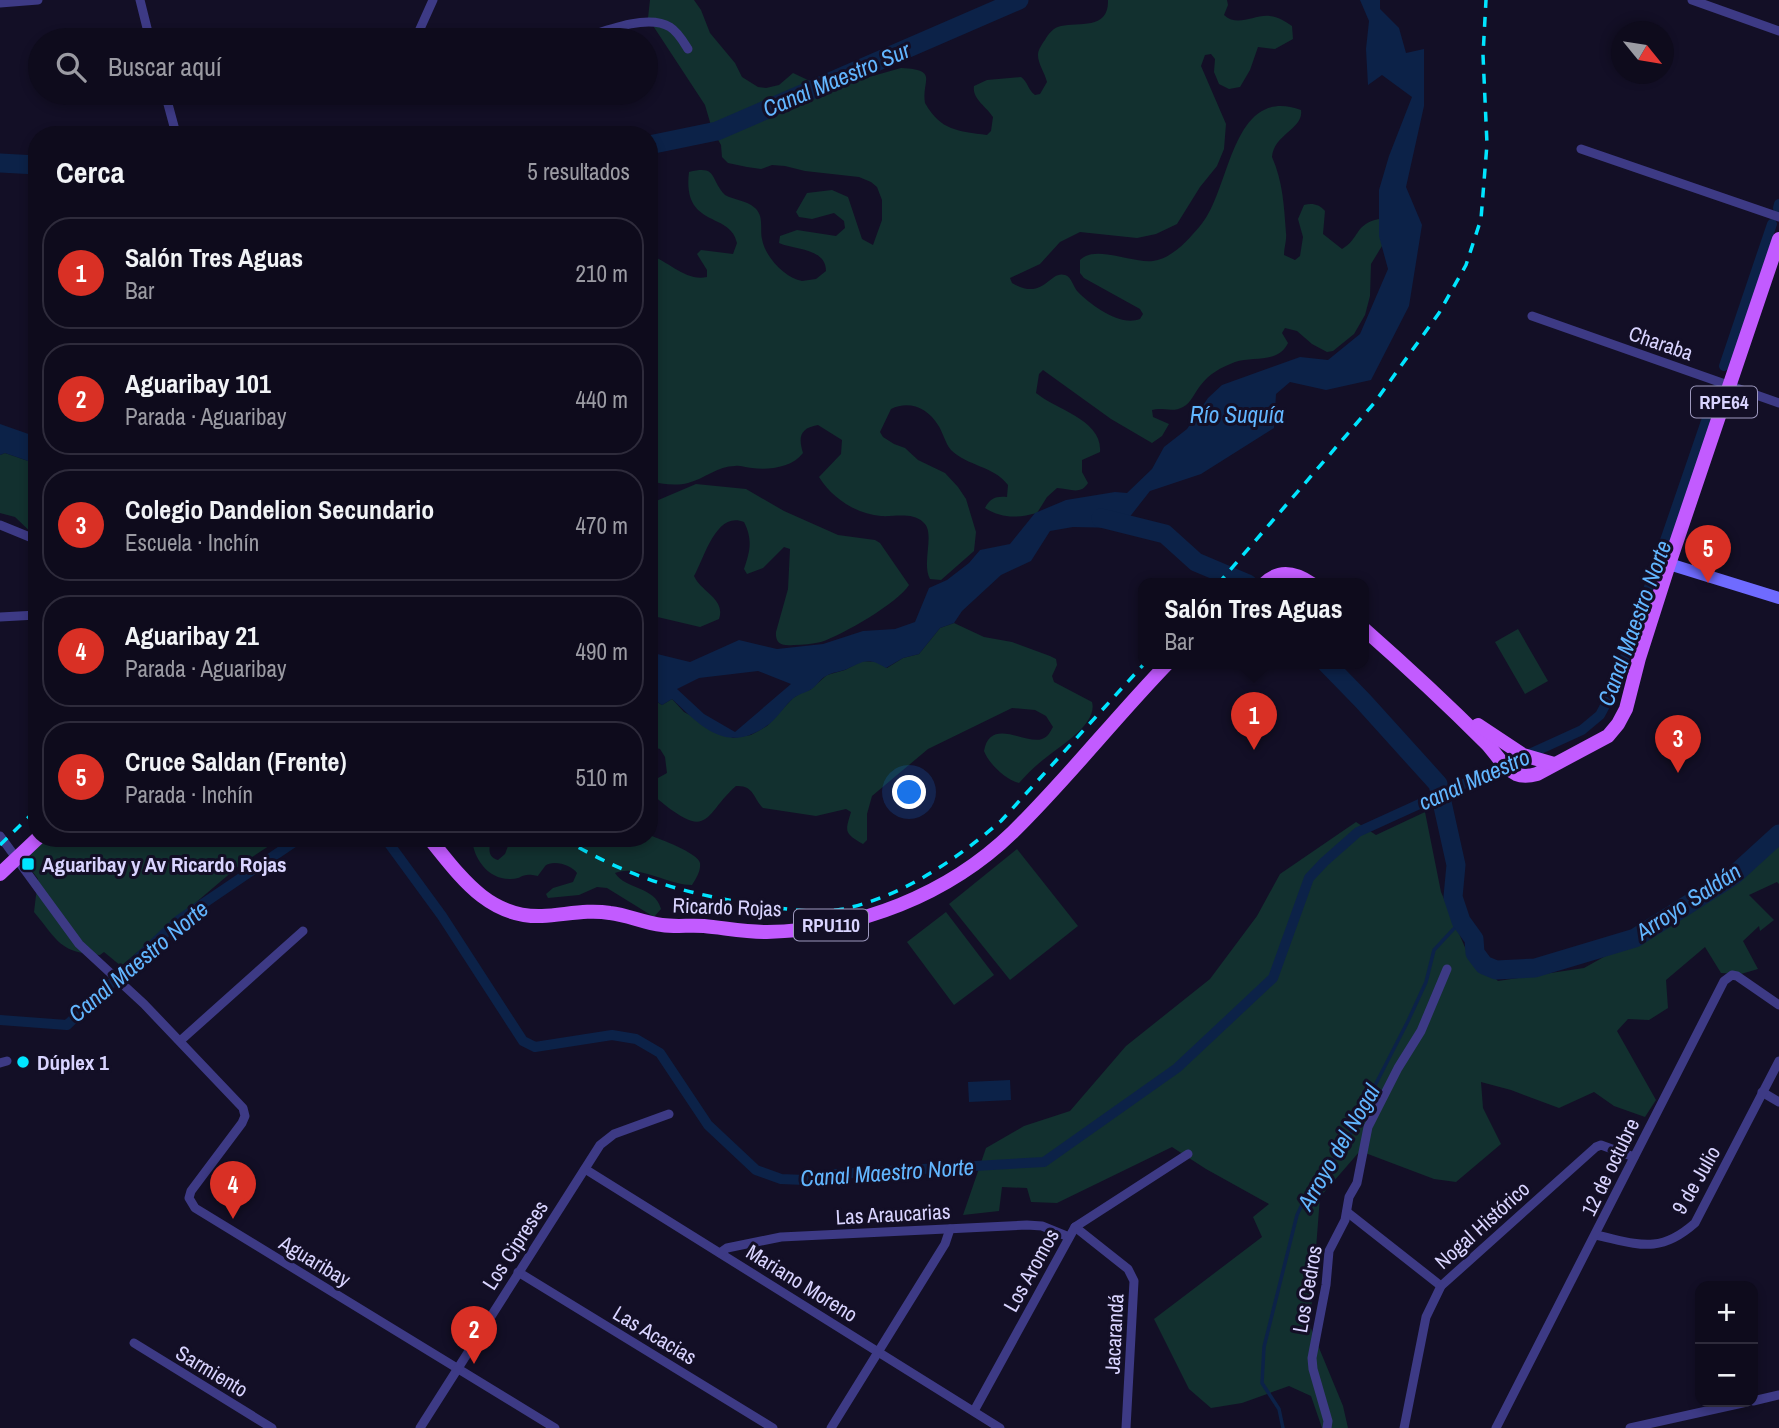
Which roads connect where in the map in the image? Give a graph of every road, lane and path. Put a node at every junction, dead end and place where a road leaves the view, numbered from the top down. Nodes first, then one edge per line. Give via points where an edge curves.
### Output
1 (38, 0) edge
2 (140, 0) edge
3 (433, 0) edge
4 (1692, 0) edge
5 (0, 3) edge
6 (147, 28) edge
7 (420, 28) edge
8 (621, 28) edge
9 (1779, 31) edge
10 (688, 49) dead end
11 (168, 105) edge
12 (174, 126) edge
13 (1581, 149) dead end
14 (1779, 217) edge
15 (1779, 239) edge
16 (1532, 316) dead end
17 (1730, 385) junction
18 (1779, 402) edge
19 (0, 525) edge
20 (28, 536) edge
21 (1669, 564) junction
22 (1276, 578) edge
23 (1298, 578) edge
24 (1779, 597) edge
25 (28, 615) edge
26 (0, 617) edge
27 (1369, 634) edge
28 (1162, 669) edge
29 (0, 836) edge
30 (29, 847) edge
31 (437, 847) edge
32 (17, 860) junction
33 (0, 874) edge
34 (303, 931) dead end
35 (1447, 969) dead end
36 (1779, 1005) edge
37 (180, 1041) junction
38 (1779, 1061) edge
39 (1762, 1092) junction
40 (1779, 1102) edge
41 (669, 1114) dead end
42 (1188, 1154) dead end
43 (1634, 1157) junction
44 (585, 1169) junction
45 (1346, 1212) junction
46 (1074, 1227) junction
47 (950, 1229) junction
48 (1596, 1235) junction
49 (1069, 1237) junction
50 (720, 1253) junction
51 (518, 1272) junction
52 (1441, 1286) junction
53 (134, 1343) dead end
54 (880, 1352) junction
55 (457, 1368) junction
56 (1779, 1395) edge
57 (1758, 1400) edge
58 (1724, 1407) edge
59 (974, 1411) junction
60 (272, 1428) edge
61 (420, 1428) edge
62 (555, 1428) edge
63 (774, 1428) edge
64 (831, 1428) edge
65 (1000, 1428) edge
66 (1126, 1428) edge
67 (1327, 1428) edge
68 (1404, 1428) edge
69 (1496, 1428) edge
70 (1630, 1428) edge

1 - 5 street
2 - 6 street
3 - 7 street
4 - 9 street
8 - 10 street via 658,22 671,28
11 - 12 street
13 - 14 street
15 - 17 main road, RPE64
16 - 17 street, Charaba
17 - 18 street, Charaba
17 - 21 main road, RPE64
19 - 20 street
21 - 24 main road
21 - 27 main road via 1622,717 1601,741 1554,765 1511,747 1426,685
22 - 23 main road via 1289,574
25 - 26 street
28 - 31 main road, Ricardo Rojas / RPU110 via 988,854 921,897 841,923 765,932 663,926 599,911 538,916 515,913 475,892
29 - 32 street, Aguaribay
30 - 32 main road
32 - 33 main road
32 - 37 street, Aguaribay via 79,944
34 - 37 street
35 - 45 street, Los Cedros via 1421,1031 1368,1127
36 - 43 street, 12 de octubre via 1737,976 1727,977
37 - 55 street, Aguaribay via 243,1108 245,1116 191,1191 195,1208
38 - 39 street, 9 de Julio
39 - 40 street
39 - 48 street, 9 de Julio via 1704,1209 1684,1233 1654,1245
41 - 44 street, Los Cipreses via 606,1139
42 - 46 street, Los Aromos
43 - 48 street, 12 de octubre
43 - 52 street, Nogal Histórico via 1596,1147
44 - 50 street, Mariano Moreno
44 - 51 street, Los Cipreses
45 - 52 street
45 - 67 street, Los Cedros via 1329,1251 1312,1357
46 - 49 street, Los Aromos
46 - 66 street, Jacarandá via 1128,1269 1134,1281
47 - 49 street, Las Araucarias via 1042,1226
47 - 50 street, Las Araucarias via 781,1237
47 - 54 street
48 - 69 street, 12 de octubre
49 - 59 street, Los Aromos
50 - 54 street, Mariano Moreno
51 - 55 street, Los Cipreses
51 - 63 street, Las Acacias
52 - 68 street, Nogal Histórico via 1426,1317
53 - 60 street, Sarmiento
54 - 59 street, Mariano Moreno
54 - 64 street
55 - 61 street, Los Cipreses
55 - 62 street, Aguaribay
56 - 57 street
58 - 70 street
59 - 65 street, Mariano Moreno

